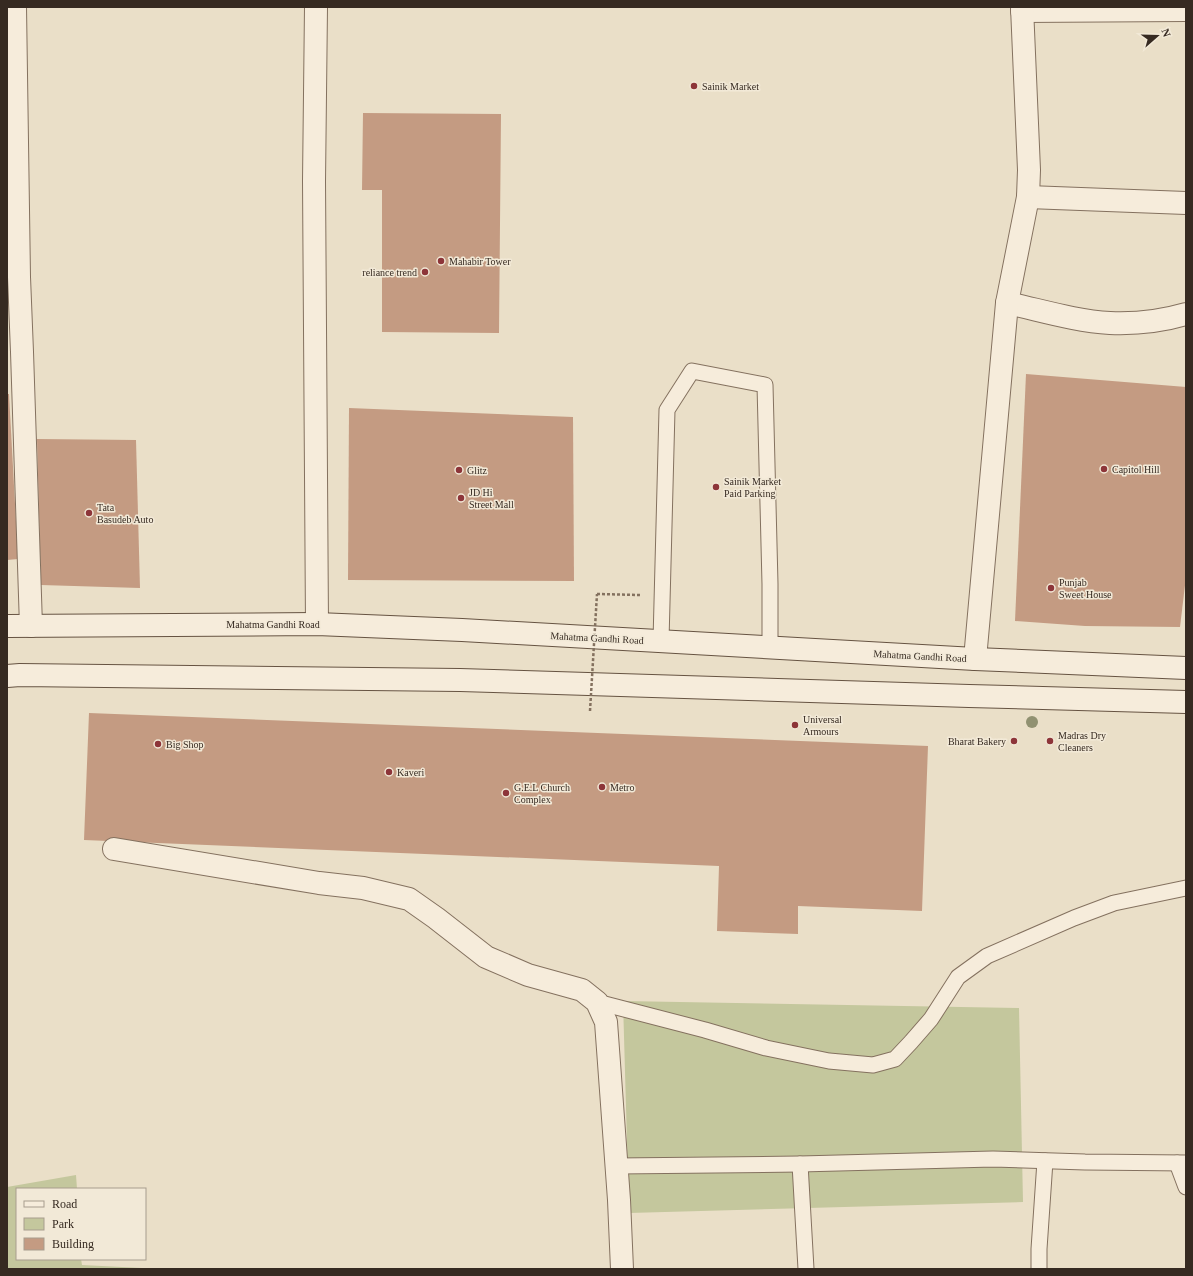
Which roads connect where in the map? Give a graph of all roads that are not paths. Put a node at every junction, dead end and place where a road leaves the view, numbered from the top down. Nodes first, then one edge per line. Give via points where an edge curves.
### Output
1 (15, 7) edge
2 (316, 7) edge
3 (1022, 9) edge
4 (1186, 10) edge
5 (1028, 197) junction
6 (1186, 203) edge
7 (13, 277) edge
8 (1007, 303) junction
9 (1186, 314) edge
10 (317, 624) junction
11 (7, 626) edge
12 (31, 626) junction
13 (661, 641) junction
14 (770, 648) junction
15 (975, 659) junction
16 (1186, 668) edge
17 (7, 676) edge
18 (1186, 702) edge
19 (114, 849) dead end
20 (1186, 888) edge
21 (597, 1002) junction
22 (1045, 1161) junction
23 (1182, 1163) edge
24 (800, 1164) junction
25 (616, 1166) junction
26 (1186, 1187) edge
27 (622, 1269) edge
28 (806, 1269) edge
29 (1039, 1269) edge

1 - 7 street
2 - 10 street via 314,189
3 - 4 street
3 - 5 street
5 - 6 street
5 - 8 street
7 - 12 street via 22,352
8 - 9 street via 1084,320 1110,323 1160,320
8 - 15 street
10 - 12 street, Mahatma Gandhi Road
10 - 13 street, Mahatma Gandhi Road
11 - 12 street, Mahatma Gandhi Road
13 - 14 street, Mahatma Gandhi Road
13 - 14 lane via 667,410 692,371 765,385
14 - 15 street, Mahatma Gandhi Road
15 - 16 street, Mahatma Gandhi Road
17 - 18 street via 460,680
19 - 21 street via 363,888 409,899 486,956 528,975 582,990
20 - 21 lane via 1114,903 987,956 958,978 931,1019 895,1059 873,1065 829,1062 766,1048
21 - 25 street via 606,1022
22 - 23 lane
22 - 24 lane via 993,1159
22 - 29 lane
23 - 26 lane
24 - 25 lane
24 - 28 lane
25 - 27 street

